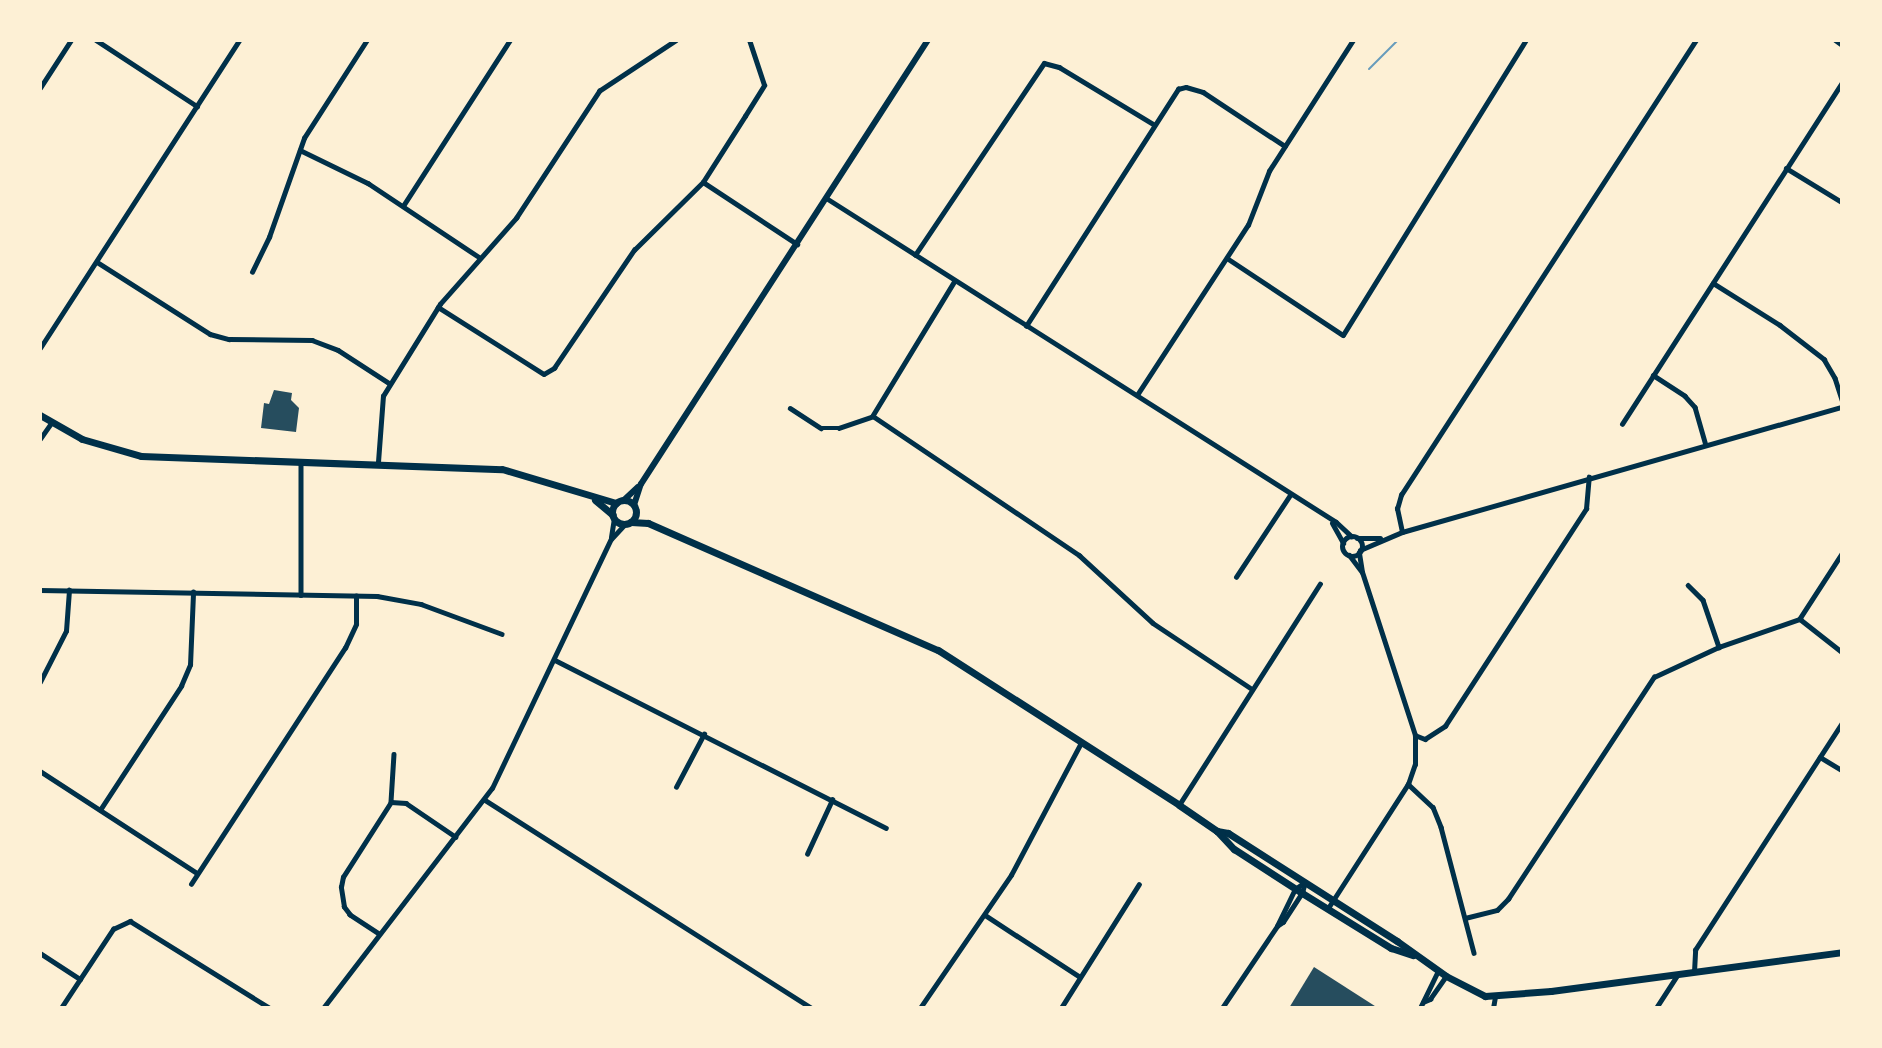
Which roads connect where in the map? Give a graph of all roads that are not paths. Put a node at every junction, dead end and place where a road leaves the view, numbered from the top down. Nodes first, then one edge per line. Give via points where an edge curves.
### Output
1 (72, 40) edge
2 (96, 40) edge
3 (239, 40) edge
4 (367, 40) edge
5 (510, 40) edge
6 (676, 40) edge
7 (749, 40) edge
8 (928, 40) edge
9 (1353, 40) edge
10 (1526, 40) edge
11 (1696, 40) edge
12 (1835, 40) edge
13 (1842, 45) edge
14 (1842, 83) edge
15 (40, 88) edge
16 (197, 106) junction
17 (1153, 124) junction
18 (1285, 146) junction
19 (300, 150) junction
20 (1786, 168) junction
21 (703, 182) junction
22 (826, 198) junction
23 (1842, 202) edge
24 (402, 206) junction
25 (797, 244) junction
26 (915, 255) junction
27 (479, 257) junction
28 (1227, 258) junction
29 (97, 262) junction
30 (252, 272) dead end
31 (956, 281) junction
32 (1713, 283) junction
33 (438, 307) junction
34 (1026, 326) junction
35 (40, 348) edge
36 (1653, 375) junction
37 (389, 383) junction
38 (1137, 395) junction
39 (1842, 400) edge
40 (790, 408) dead end
41 (1842, 408) edge
42 (40, 415) edge
43 (873, 416) junction
44 (51, 423) junction
45 (1622, 424) dead end
46 (40, 439) edge
47 (1705, 443) junction
48 (301, 462) junction
49 (378, 462) junction
50 (1589, 477) junction
51 (641, 484) junction
52 (1290, 495) junction
53 (593, 499) junction
54 (624, 500) junction
55 (616, 503) junction
56 (635, 508) junction
57 (614, 517) junction
58 (628, 523) junction
59 (648, 523) junction
60 (1332, 523) junction
61 (1402, 532) junction
62 (1354, 537) junction
63 (1380, 538) junction
64 (611, 539) junction
65 (1343, 543) junction
66 (1360, 551) junction
67 (1842, 554) edge
68 (1349, 555) junction
69 (1362, 572) junction
70 (1236, 577) dead end
71 (1320, 584) dead end
72 (1688, 585) dead end
73 (40, 590) edge
74 (69, 590) junction
75 (193, 592) junction
76 (302, 595) junction
77 (356, 596) junction
78 (1800, 619) junction
79 (502, 634) dead end
80 (1719, 647) junction
81 (1842, 652) edge
82 (555, 660) junction
83 (40, 682) edge
84 (1252, 689) junction
85 (1842, 723) edge
86 (704, 734) junction
87 (1415, 735) junction
88 (1081, 743) junction
89 (394, 754) dead end
90 (1820, 757) junction
91 (40, 771) edge
92 (1842, 771) edge
93 (1408, 784) junction
94 (676, 787) dead end
95 (485, 800) junction
96 (832, 800) junction
97 (392, 802) junction
98 (1179, 805) junction
99 (100, 810) junction
100 (886, 828) dead end
101 (1217, 831) junction
102 (456, 837) junction
103 (807, 854) dead end
104 (197, 873) junction
105 (1305, 882) junction
106 (191, 884) dead end
107 (1138, 884) dead end
108 (1295, 888) junction
109 (1302, 893) junction
110 (1334, 899) junction
111 (1328, 908) junction
112 (985, 915) junction
113 (1465, 918) junction
114 (1277, 926) junction
115 (379, 934) junction
116 (1842, 952) edge
117 (40, 953) edge
118 (1474, 953) dead end
119 (1413, 955) junction
120 (1438, 971) junction
121 (1694, 972) junction
122 (1678, 974) junction
123 (1446, 976) junction
124 (1080, 977) junction
125 (80, 979) junction
126 (1495, 997) junction
127 (1421, 1005) edge
128 (62, 1008) edge
129 (270, 1008) edge
130 (323, 1008) edge
131 (811, 1008) edge
132 (920, 1008) edge
133 (1061, 1008) edge
134 (1222, 1008) edge
135 (1493, 1008) edge
136 (1656, 1008) edge

1 - 15 street
2 - 16 street
3 - 16 street
4 - 19 street
5 - 24 street
6 - 27 street via 599,91 543,181 516,218
7 - 21 street via 764,85
8 - 22 main road
9 - 18 street
10 - 28 street via 1343,335
11 - 61 street via 1401,495 1397,509
12 - 13 street
14 - 20 street
16 - 29 street
17 - 18 street via 1178,89 1186,87 1203,92
17 - 26 street via 1059,67 1044,63
17 - 34 street
18 - 28 street via 1269,171 1248,225
19 - 24 street via 368,183
19 - 30 street via 269,237
20 - 23 street
20 - 32 street
21 - 25 street
21 - 33 street via 646,235 554,368 544,374
22 - 25 main road
22 - 26 street
24 - 27 street
25 - 51 main road
26 - 31 street
27 - 33 street
28 - 38 street
29 - 35 street
29 - 37 street via 210,334 229,339 319,342
31 - 34 street
31 - 43 street
32 - 36 street
32 - 39 street via 1780,325 1824,359
33 - 37 street
34 - 38 street
36 - 45 street
36 - 47 street via 1695,407
37 - 49 street via 380,409
38 - 52 street
40 - 43 street via 821,428 839,428
41 - 47 street
42 - 44 main road
43 - 84 street via 1079,555 1153,623
44 - 46 street
44 - 48 main road via 98,446 141,456
47 - 50 street
48 - 49 main road
48 - 76 street
49 - 53 main road via 502,469 550,481
50 - 61 street
50 - 87 street via 1586,509 1445,726 1425,739
51 - 54 main road
51 - 56 main road
52 - 60 street
52 - 70 street
53 - 55 main road
53 - 57 main road
54 - 55 main road
54 - 56 main road
55 - 57 main road
56 - 58 main road
56 - 59 main road
57 - 58 main road
57 - 64 street
58 - 59 main road
58 - 64 street
59 - 88 main road via 910,635
60 - 62 street
60 - 65 street
61 - 63 street
62 - 63 street
62 - 65 street
62 - 66 street
63 - 66 street
64 - 82 street
65 - 68 street via 1342,549
66 - 68 street
66 - 69 street
67 - 78 street
68 - 69 street
69 - 87 street
71 - 84 street
72 - 80 street via 1703,600
73 - 74 street
74 - 75 street
74 - 83 street via 66,631
75 - 76 street
75 - 99 street via 190,665 181,686
76 - 77 street
77 - 79 street via 421,604
77 - 104 street via 356,624 345,648
78 - 80 street
78 - 81 street
80 - 113 street via 1654,677 1508,899 1497,910
82 - 86 street
82 - 95 street
84 - 98 street
85 - 90 street
86 - 94 street
86 - 96 street
87 - 93 street via 1415,764
88 - 98 main road
88 - 112 street via 1011,875
89 - 97 street
90 - 92 street
90 - 121 street via 1695,950
91 - 99 street
93 - 110 street
93 - 113 street via 1433,807
95 - 102 street
95 - 131 street
96 - 100 street
96 - 103 street
97 - 102 street via 406,803
97 - 115 street via 343,877 341,887 344,907 350,915
98 - 101 main road
99 - 104 street
101 - 105 main road via 1228,833
101 - 108 main road via 1234,849
102 - 115 street
104 - 106 street
105 - 108 street
105 - 109 street
105 - 110 main road
107 - 124 street
108 - 109 main road
108 - 114 street
109 - 111 main road
109 - 114 street
110 - 111 street
110 - 119 main road
111 - 119 main road via 1391,948
112 - 124 street
112 - 132 street
113 - 118 street
114 - 134 street
115 - 130 street
116 - 121 main road
117 - 125 street
119 - 120 main road
120 - 123 main road
120 - 127 street
121 - 122 main road
122 - 126 main road
122 - 136 street
123 - 126 main road via 1473,992
123 - 127 street
124 - 133 street
125 - 128 street
125 - 129 street via 113,929 133,921
126 - 135 street

